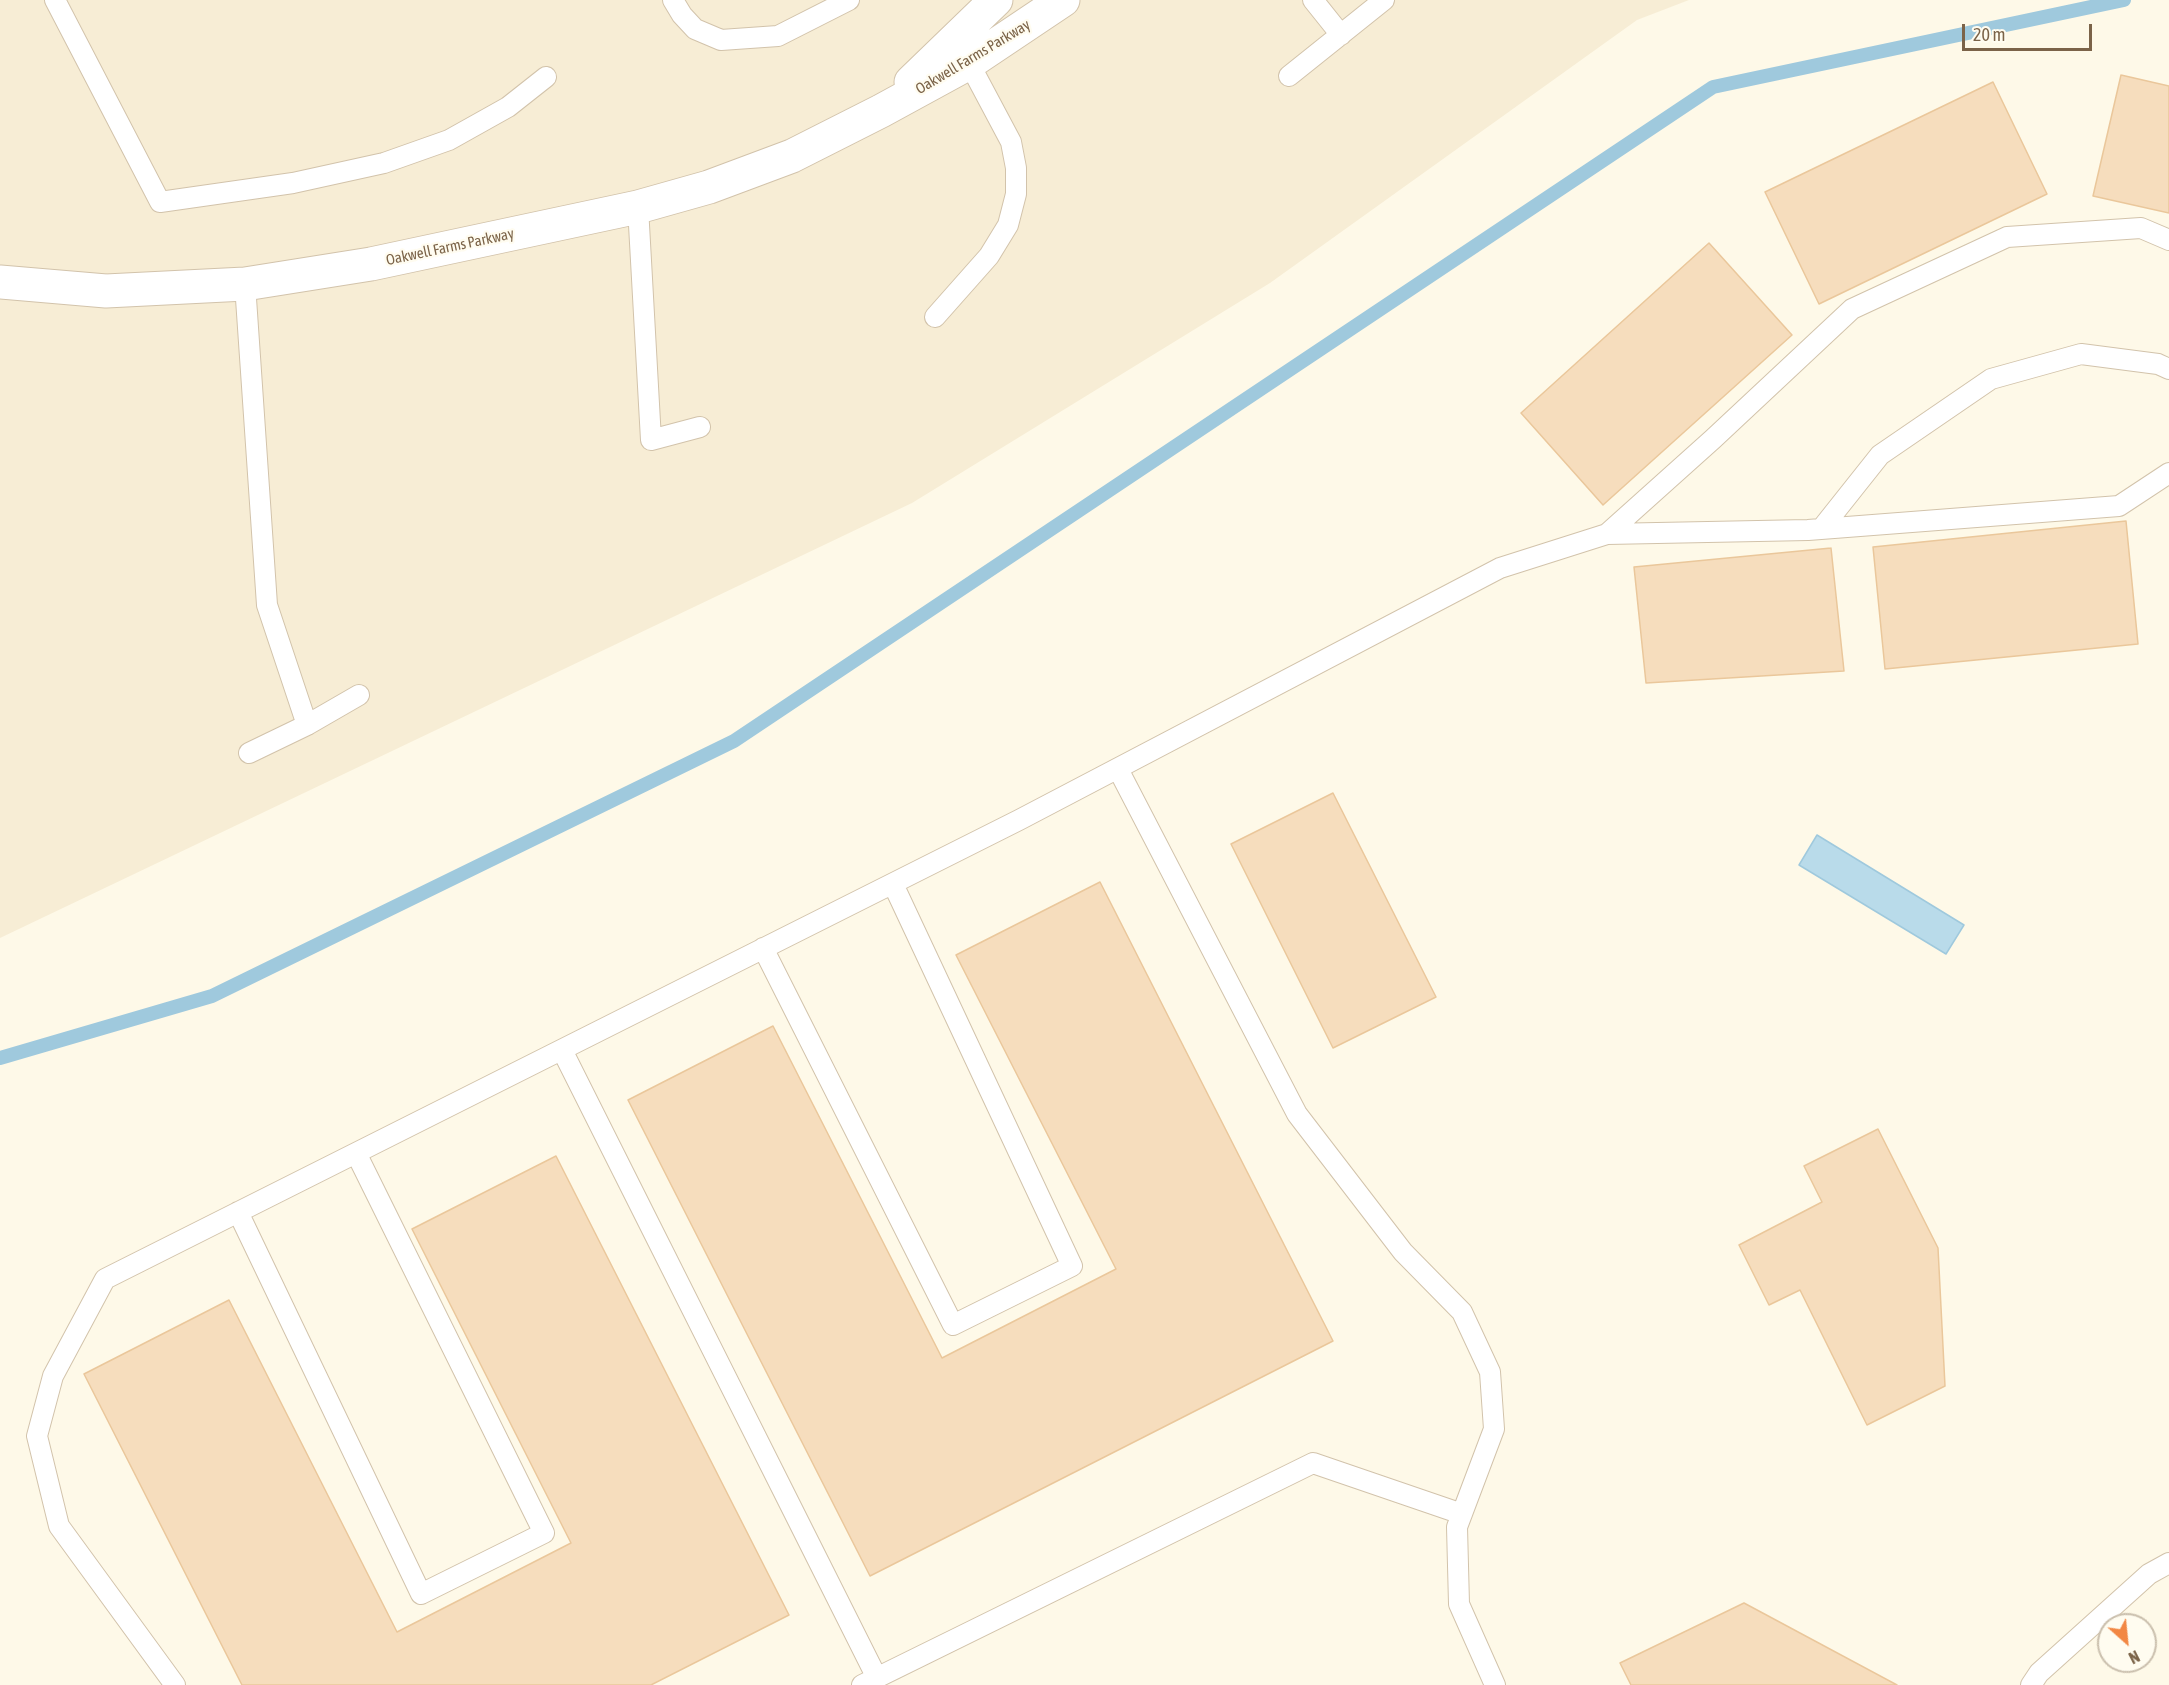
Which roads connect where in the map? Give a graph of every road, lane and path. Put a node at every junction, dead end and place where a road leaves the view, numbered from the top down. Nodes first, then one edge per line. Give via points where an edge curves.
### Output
1 (55, 0) edge
2 (674, 0) edge
3 (849, 0) edge
4 (996, 0) edge
5 (1063, 0) edge
6 (1313, 0) edge
7 (1384, 0) edge
8 (1341, 35) junction
9 (969, 63) junction
10 (1289, 76) dead end
11 (546, 77) dead end
12 (881, 111) junction
13 (638, 207) junction
14 (2169, 240) edge
15 (0, 282) edge
16 (245, 284) junction
17 (935, 317) dead end
18 (2169, 369) edge
19 (700, 426) dead end
20 (2169, 474) edge
21 (1822, 528) junction
22 (1607, 534) junction
23 (359, 695) dead end
24 (307, 725) junction
25 (249, 753) dead end
26 (1118, 769) junction
27 (893, 884) junction
28 (763, 948) junction
29 (562, 1050) junction
30 (356, 1153) junction
31 (238, 1212) junction
32 (1462, 1514) junction
33 (2169, 1563) edge
34 (869, 1681) edge
35 (175, 1685) edge
36 (1495, 1685) edge
37 (2031, 1685) edge

1 - 11 lane via 160,202 293,183 384,163 449,140 508,107
2 - 3 lane via 695,29 721,40 778,36
4 - 12 street, Oakwell Farms Parkway
5 - 9 street, Oakwell Farms Parkway
6 - 8 lane
7 - 8 lane
8 - 10 lane
9 - 12 street, Oakwell Farms Parkway
9 - 17 lane via 1011,142 1016,194 1008,225 989,256
12 - 13 street, Oakwell Farms Parkway via 792,156 709,188
13 - 16 street, Oakwell Farms Parkway via 371,264
13 - 19 lane via 651,440
14 - 22 lane via 2141,228 2007,237 1852,309
15 - 16 street, Oakwell Farms Parkway via 106,291
16 - 24 lane via 267,605
18 - 21 lane via 2158,364 2081,354 1991,379 1880,455
20 - 21 lane via 2119,506
21 - 22 lane
22 - 26 lane via 1500,568
23 - 24 lane
24 - 25 lane
26 - 27 lane
26 - 32 lane via 1297,1114 1403,1252 1462,1312 1490,1372 1494,1429
27 - 28 lane
27 - 28 lane via 1072,1266 953,1325
28 - 29 lane
29 - 30 lane
29 - 34 lane
30 - 31 lane
30 - 31 lane via 544,1533 421,1594
31 - 35 lane via 105,1279 53,1376 37,1436 59,1526
32 - 34 lane via 1313,1464
32 - 36 lane via 1458,1527 1459,1604
33 - 37 lane via 2149,1574 2039,1673

